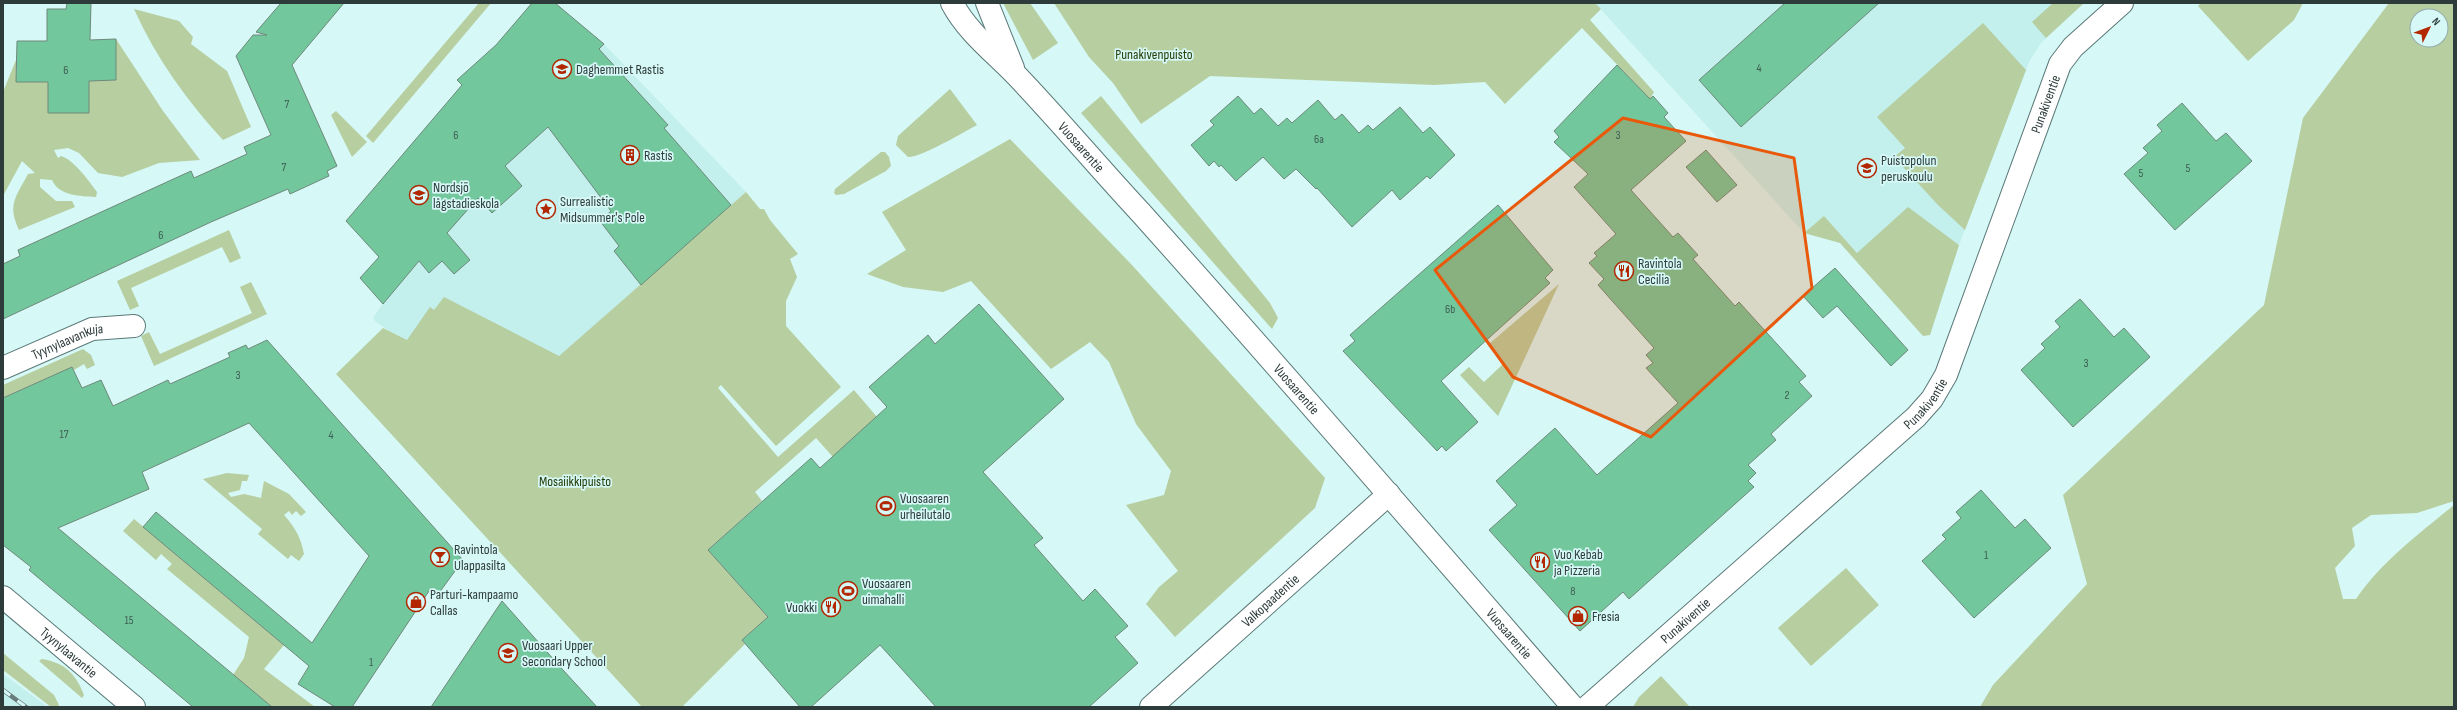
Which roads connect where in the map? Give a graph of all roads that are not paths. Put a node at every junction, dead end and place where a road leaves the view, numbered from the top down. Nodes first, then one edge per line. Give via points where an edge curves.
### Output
1 (952, 3) edge
2 (987, 3) edge
3 (2122, 3) edge
4 (1016, 75) junction
5 (134, 326) dead end
6 (3, 368) edge
7 (1389, 494) junction
8 (3, 597) edge
9 (134, 707) edge
10 (1151, 707) edge
11 (1573, 707) edge
12 (1587, 707) edge

1 - 4 street, Vuosaarentie via 957,14 982,44
2 - 4 street, Vuosaarentie
3 - 12 street, Punakiventie via 2072,48 2051,82 1946,375 1932,399 1916,417
4 - 7 street, Vuosaarentie
5 - 6 street, Tyynylaavankuja via 92,329
7 - 10 street, Valkopaadentie
7 - 11 street, Vuosaarentie
8 - 9 street, Tyynylaavantie

